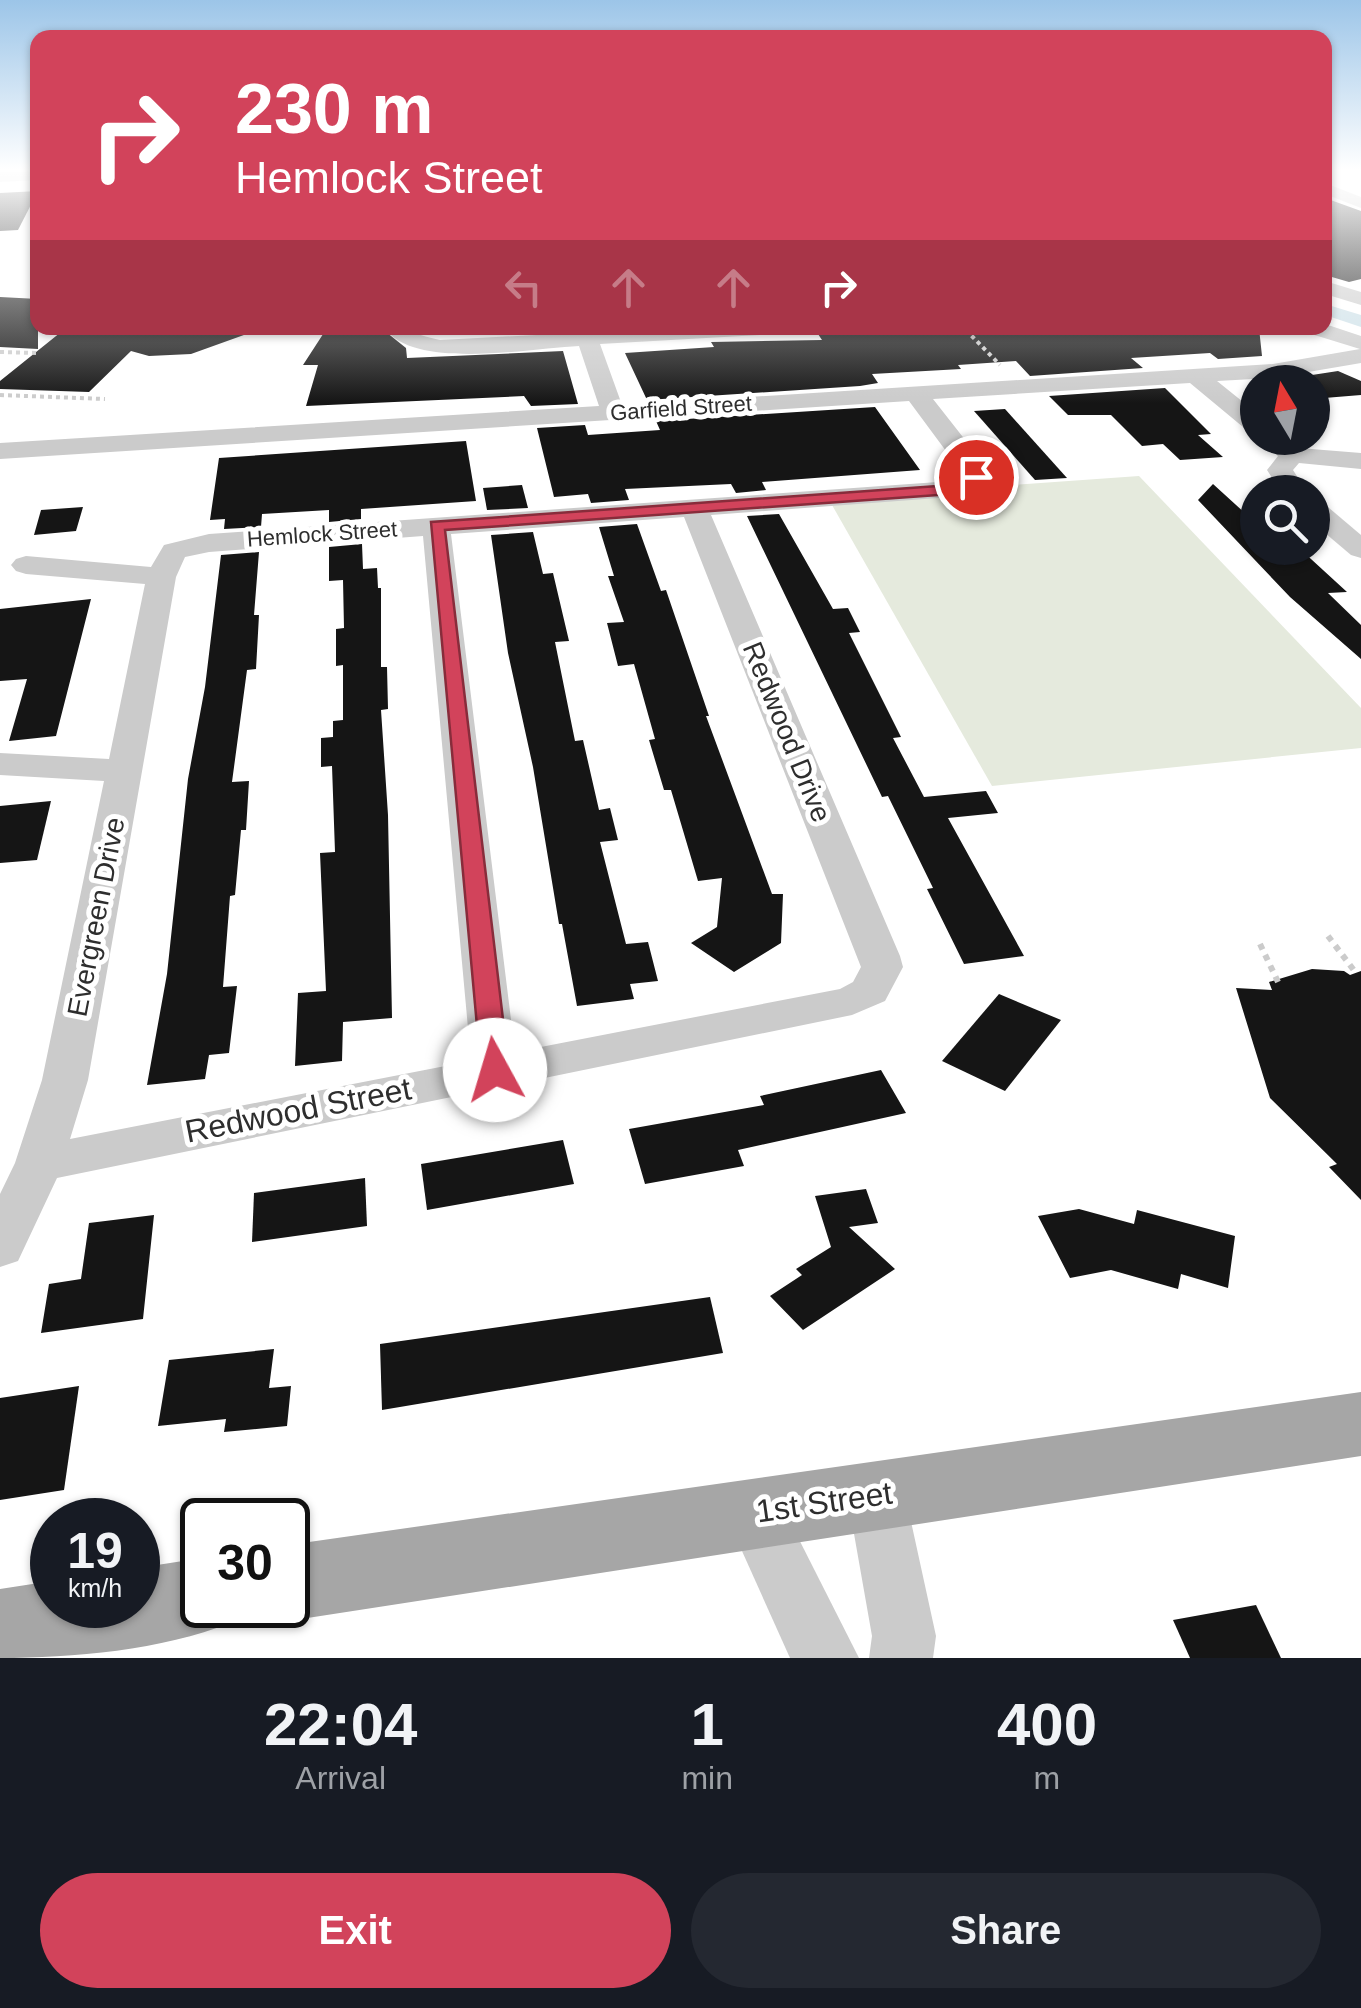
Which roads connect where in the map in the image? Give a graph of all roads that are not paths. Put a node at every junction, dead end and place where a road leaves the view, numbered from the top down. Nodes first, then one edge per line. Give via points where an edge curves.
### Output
1 (1332, 289) edge
2 (1361, 299) edge
3 (1332, 333) edge
4 (404, 335) edge
5 (644, 335) edge
6 (587, 338) junction
7 (1361, 343) edge
8 (1361, 356) edge
9 (1196, 376) junction
10 (916, 394) junction
11 (1240, 412) edge
12 (613, 413) junction
13 (0, 451) edge
14 (1292, 456) joint
15 (1361, 461) edge
16 (1283, 475) edge
17 (694, 508) junction
18 (1330, 523) edge
19 (436, 526) junction
20 (1361, 549) edge
21 (26, 564) dead end
22 (161, 577) junction
23 (0, 764) edge
24 (124, 772) junction
25 (880, 956) joint
26 (495, 1070) junction
27 (39, 1163) junction
28 (0, 1247) edge
29 (1361, 1424) edge
30 (876, 1494) junction
31 (754, 1511) junction
32 (310, 1580) edge
33 (180, 1599) edge
34 (0, 1628) edge
35 (827, 1658) edge
36 (901, 1658) edge

1 - 2 street
3 - 7 street
4 - 6 street via 440,347
5 - 6 street
6 - 12 street
8 - 9 street, Garfield Street via 1305,368
9 - 10 street, Garfield Street
9 - 11 street
10 - 12 street, Garfield Street
10 - 17 street, Hemlock Street via 976,477 938,490
12 - 13 street, Garfield Street
14 - 15 street
14 - 16 street
17 - 19 street, Hemlock Street
17 - 25 street, Redwood Drive
18 - 20 street
19 - 22 street, Hemlock Street via 183,546 170,555
19 - 26 street
21 - 22 street
22 - 24 street, Evergreen Drive
23 - 24 street
24 - 27 street, Evergreen Drive via 65,1080
25 - 26 street, Redwood Street via 879,977 852,1001
26 - 27 street, Redwood Street
27 - 28 street, Evergreen Drive
29 - 30 main road, 1st Street
30 - 31 main road, 1st Street
30 - 36 street via 904,1636
31 - 32 main road, 1st Street
31 - 35 street
33 - 34 main road

